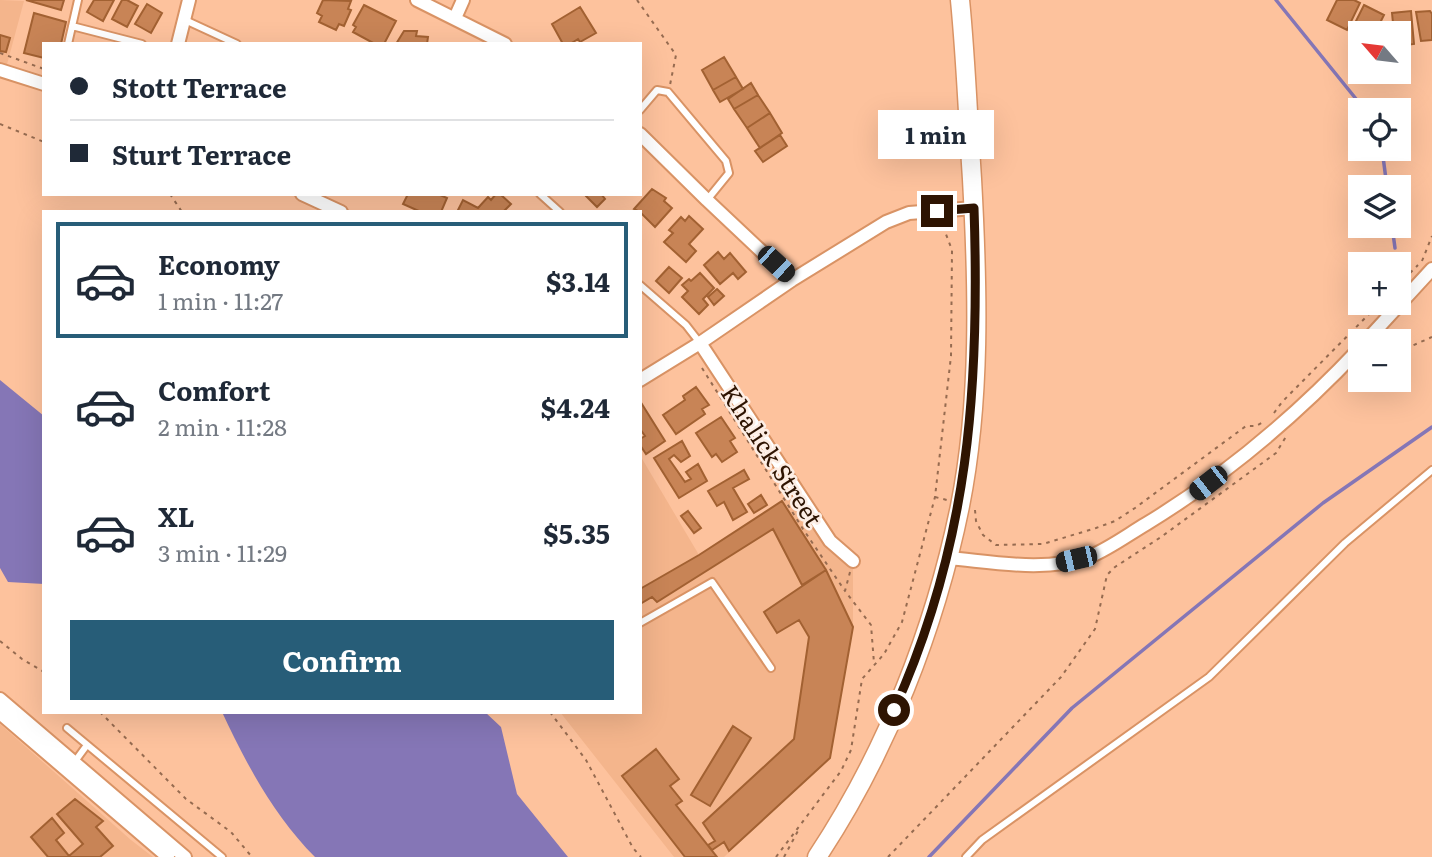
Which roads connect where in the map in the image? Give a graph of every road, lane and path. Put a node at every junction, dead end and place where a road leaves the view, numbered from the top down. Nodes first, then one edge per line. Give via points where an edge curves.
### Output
1 (78, 0) edge
2 (189, 0) edge
3 (416, 0) edge
4 (463, 0) edge
5 (637, 0) edge
6 (960, 0) edge
7 (455, 18) junction
8 (185, 20) junction
9 (72, 26) junction
10 (68, 42) edge
11 (134, 42) edge
12 (179, 42) edge
13 (233, 42) edge
14 (501, 42) edge
15 (0, 53) edge
16 (42, 68) edge
17 (0, 70) edge
18 (42, 83) edge
19 (668, 92) junction
20 (642, 108) edge
21 (0, 124) edge
22 (642, 136) edge
23 (42, 141) edge
24 (306, 196) edge
25 (542, 196) edge
26 (707, 200) junction
27 (974, 208) junction
28 (337, 210) edge
29 (558, 210) edge
30 (937, 211) junction
31 (1432, 236) edge
32 (1432, 269) edge
33 (1411, 272) edge
34 (792, 280) junction
35 (642, 287) edge
36 (1368, 315) edge
37 (1377, 329) edge
38 (1432, 337) edge
39 (700, 344) junction
40 (1411, 346) edge
41 (708, 355) junction
42 (1348, 360) edge
43 (642, 379) edge
44 (1279, 425) junction
45 (1432, 470) edge
46 (935, 497) junction
47 (960, 505) junction
48 (948, 558) junction
49 (853, 561) joint
50 (845, 591) junction
51 (642, 622) edge
52 (0, 641) edge
53 (874, 664) junction
54 (771, 668) dead end
55 (42, 671) edge
56 (0, 699) edge
57 (3, 714) edge
58 (102, 714) edge
59 (552, 714) edge
60 (67, 728) dead end
61 (87, 745) junction
62 (71, 766) junction
63 (802, 822) junction
64 (219, 856) edge
65 (169, 857) edge
66 (185, 857) edge
67 (252, 857) edge
68 (641, 857) edge
69 (776, 857) edge
70 (784, 857) edge
71 (817, 857) edge
72 (888, 857) edge
73 (966, 857) edge

1 - 9 lane
2 - 8 street
3 - 7 street
4 - 7 street
5 - 19 path via 676,55
6 - 27 main road
7 - 14 street
8 - 12 street
8 - 13 lane
9 - 10 lane
9 - 11 lane
15 - 16 path
17 - 18 street
19 - 20 lane via 657,90
19 - 26 lane via 726,161 729,173
21 - 23 path
22 - 26 street
24 - 28 street
25 - 29 lane
26 - 34 street
27 - 30 street
27 - 47 main road via 976,334
30 - 34 street via 909,213 886,222
30 - 46 path via 951,250 951,356
31 - 33 path via 1422,261
32 - 37 street
34 - 39 street
35 - 39 lane via 686,325
36 - 47 path via 1272,416 1256,426 1246,426 1115,521 1043,544 996,545 983,536 974,509
38 - 40 path
39 - 41 street, Khalick Street
39 - 43 street
41 - 49 street, Khalick Street via 830,541
41 - 50 path via 702,371
42 - 44 street
44 - 48 street via 1186,499 1091,556 1036,566
44 - 72 path via 1287,436 1276,453 1115,566 1107,575 1094,629 1061,677
45 - 73 lane via 1345,543 1209,677 982,840
46 - 47 path
46 - 53 path via 902,622
47 - 48 main road
48 - 71 main road via 912,670 860,784
49 - 50 path
50 - 53 path via 871,625
51 - 54 lane via 712,582
52 - 55 path
53 - 63 path via 862,679 851,750 841,771
56 - 57 street
57 - 62 street
58 - 67 path via 186,799 231,832
59 - 68 path via 586,760
60 - 61 lane
61 - 62 lane
61 - 64 lane
62 - 65 street
62 - 66 street
63 - 69 path
63 - 70 path

